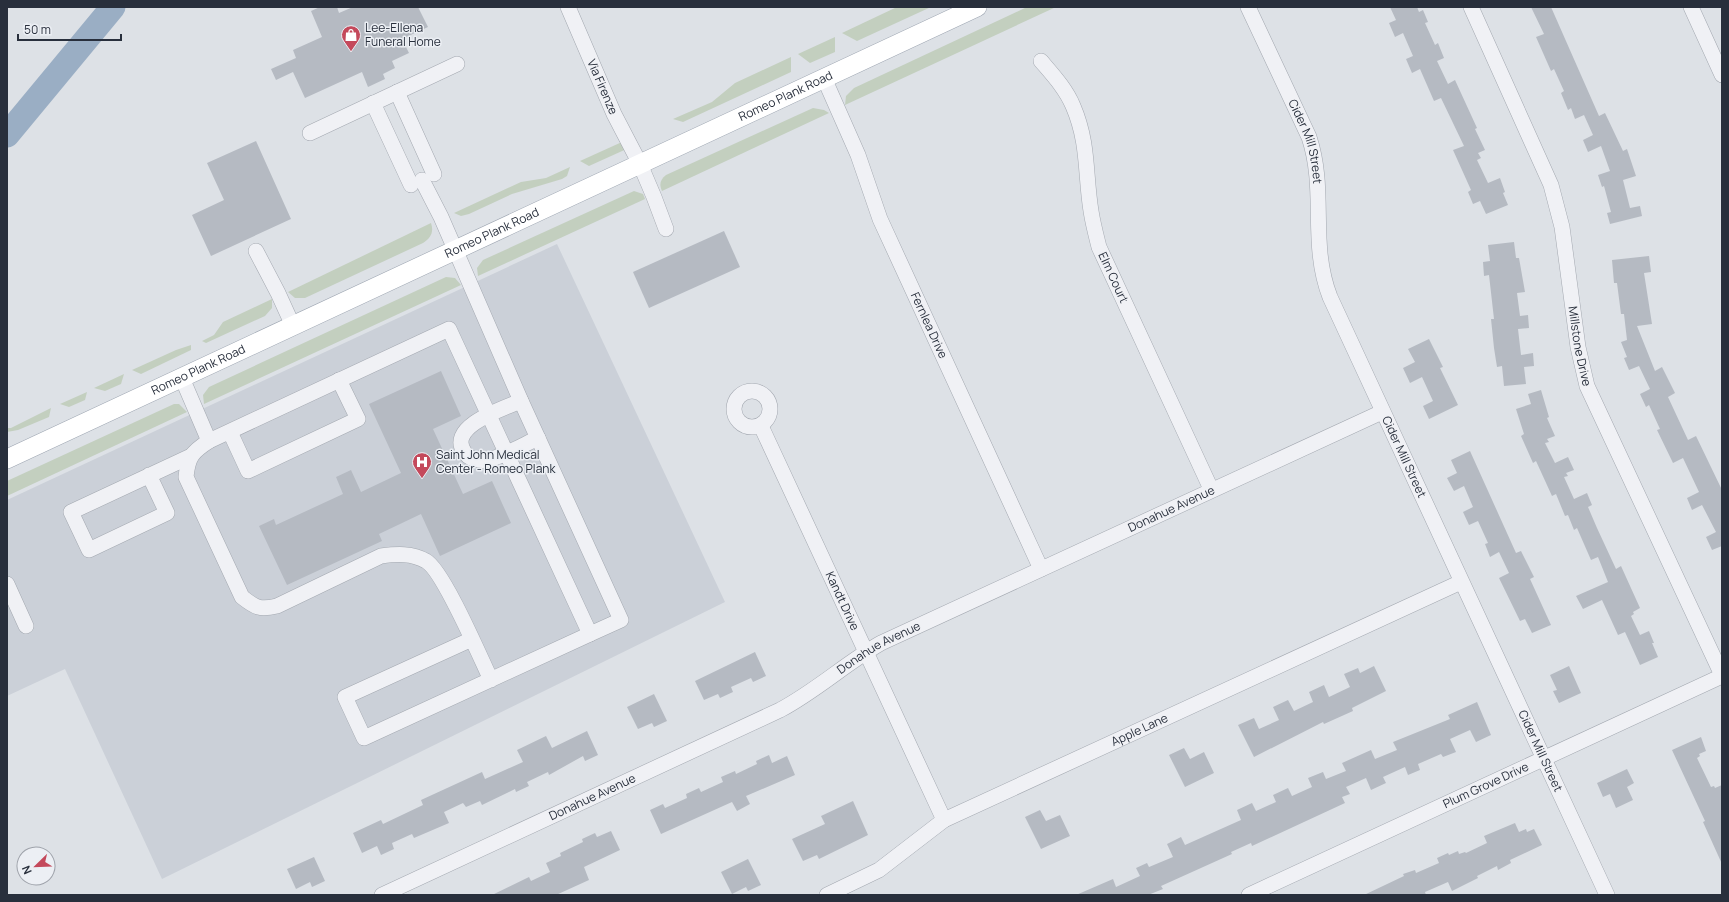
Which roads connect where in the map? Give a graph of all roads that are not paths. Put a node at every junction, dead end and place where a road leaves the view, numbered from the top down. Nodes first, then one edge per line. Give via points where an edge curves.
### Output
1 (568, 7) edge
2 (977, 7) edge
3 (1248, 7) edge
4 (1471, 7) edge
5 (1691, 7) edge
6 (1041, 62) dead end
7 (457, 64) dead end
8 (1722, 75) edge
9 (824, 78) junction
10 (397, 92) junction
11 (373, 103) junction
12 (310, 133) dead end
13 (640, 164) junction
14 (422, 180) junction
15 (666, 229) dead end
16 (456, 250) junction
17 (256, 252) dead end
18 (293, 326) junction
19 (182, 378) junction
20 (339, 380) junction
21 (521, 400) junction
22 (1382, 412) junction
23 (489, 415) junction
24 (761, 426) dead end
25 (230, 432) junction
26 (538, 438) junction
27 (209, 441) junction
28 (506, 452) junction
29 (191, 456) junction
30 (7, 459) edge
31 (149, 476) junction
32 (1211, 490) junction
33 (1041, 569) junction
34 (1461, 582) junction
35 (7, 584) edge
36 (26, 626) dead end
37 (590, 634) junction
38 (472, 639) junction
39 (866, 652) junction
40 (1722, 676) edge
41 (490, 680) junction
42 (1544, 759) junction
43 (944, 820) junction
44 (382, 895) edge
45 (827, 895) edge
46 (1249, 895) edge
47 (1607, 895) edge

1 - 13 street, Via Firenze via 614,114
2 - 9 main road, Romeo Plank Road
3 - 22 street, Cider Mill Street via 1315,154 1323,279
4 - 40 street, Millstone Drive via 1551,184 1562,227 1578,347 1587,386
5 - 8 street
6 - 32 street, Elm Court via 1063,88 1073,104 1079,121 1087,162 1091,211 1099,247
7 - 10 street
9 - 13 main road, Romeo Plank Road
9 - 33 street, Fernlea Drive via 858,155 880,219
10 - 11 street
10 - 14 street
11 - 12 street
11 - 14 street
13 - 15 street, Via Firenze
13 - 16 main road, Romeo Plank Road
14 - 16 street
16 - 18 main road, Romeo Plank Road
16 - 21 street
17 - 18 street
18 - 19 main road, Romeo Plank Road
19 - 27 street
19 - 30 main road, Romeo Plank Road
20 - 23 street via 449,329
20 - 25 street
20 - 25 street via 358,420 248,471
21 - 23 street
21 - 26 street
22 - 32 street, Donahue Avenue
22 - 34 street, Cider Mill Street
23 - 28 street
23 - 28 street via 472,423 465,431 461,441 462,450 468,456 479,460 489,460
24 - 39 street, Kandt Drive
25 - 27 street
26 - 28 street
26 - 37 street via 621,620
27 - 29 street
28 - 37 street
29 - 31 street
29 - 38 street via 187,463 186,477 242,597 253,606 263,609 277,606 382,556 398,553 428,561 438,572
31 - 31 street via 71,512 89,550 167,513
32 - 33 street, Donahue Avenue
33 - 39 street, Donahue Avenue
34 - 42 street, Cider Mill Street
34 - 43 street, Apple Lane
35 - 36 street
37 - 41 street
38 - 41 street
38 - 41 street via 345,697 364,738
39 - 43 street, Kandt Drive
39 - 44 street, Donahue Avenue via 809,694 780,710
40 - 42 street, Plum Grove Drive
42 - 46 street, Plum Grove Drive
42 - 47 street, Cider Mill Street
43 - 45 street, Apple Lane via 879,870

